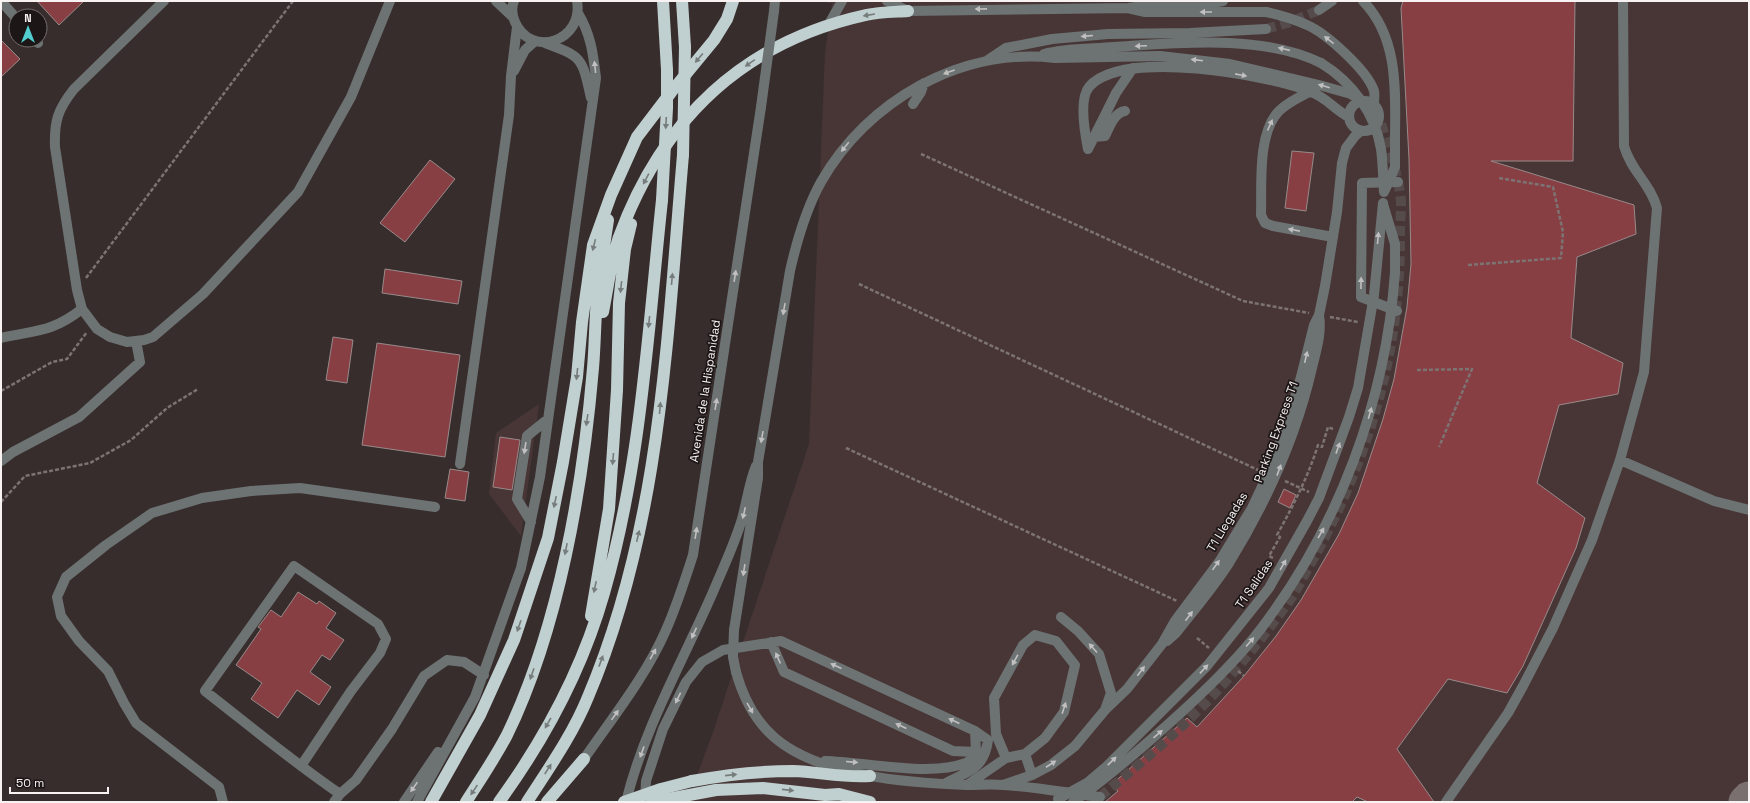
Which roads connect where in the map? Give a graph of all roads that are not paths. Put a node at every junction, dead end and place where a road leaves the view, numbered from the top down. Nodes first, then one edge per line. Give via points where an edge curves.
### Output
1 (1, 1) edge
2 (164, 1) edge
3 (390, 1) edge
4 (496, 1) edge
5 (514, 1) edge
6 (577, 1) edge
7 (663, 1) edge
8 (682, 1) edge
9 (733, 1) edge
10 (842, 1) edge
11 (887, 1) edge
12 (1048, 1) edge
13 (1223, 1) edge
14 (1332, 1) edge
15 (1362, 1) edge
16 (1623, 1) edge
17 (774, 6) edge
18 (1020, 8) junction
19 (1129, 8) junction
20 (8, 9) edge
21 (908, 10) junction
22 (1319, 10) tunnel mouth
23 (578, 13) junction
24 (513, 17) junction
25 (829, 24) junction
26 (517, 27) junction
27 (1266, 29) tunnel mouth
28 (539, 42) junction
29 (1038, 56) junction
30 (986, 62) junction
31 (1133, 68) junction
32 (511, 76) junction
33 (924, 83) junction
34 (1311, 91) junction
35 (1360, 100) junction
36 (1374, 103) junction
37 (913, 104) dead end
38 (592, 105) junction
39 (1125, 111) dead end
40 (1349, 117) junction
41 (1361, 131) junction
42 (1094, 138) junction
43 (1398, 182) dead end
44 (1384, 192) junction
45 (638, 194) junction
46 (611, 195) junction
47 (1383, 203) junction
48 (1333, 237) junction
49 (82, 309) junction
50 (1397, 311) dead end
51 (1, 338) edge
52 (136, 341) junction
53 (593, 368) junction
54 (548, 419) junction
55 (1620, 460) junction
56 (1, 462) edge
57 (758, 462) junction
58 (460, 464) dead end
59 (435, 507) dead end
60 (1749, 510) edge
61 (530, 522) junction
62 (1061, 617) dead end
63 (588, 638) junction
64 (771, 642) junction
65 (484, 675) junction
66 (475, 697) junction
67 (1105, 710) junction
68 (975, 731) junction
69 (976, 752) junction
70 (1025, 754) junction
71 (1006, 758) junction
72 (584, 759) joint
73 (814, 760) junction
74 (301, 766) junction
75 (1032, 774) junction
76 (870, 776) junction
77 (946, 784) junction
78 (967, 785) junction
79 (1003, 785) junction
80 (340, 794) junction
81 (825, 795) junction
82 (1097, 800) edge
83 (1055, 801) edge
84 (222, 802) edge
85 (334, 802) edge
86 (404, 802) edge
87 (417, 802) edge
88 (431, 802) edge
89 (466, 802) edge
90 (499, 802) edge
91 (527, 802) edge
92 (547, 802) edge
93 (625, 802) edge
94 (645, 802) edge
95 (652, 802) edge
96 (839, 802) edge
97 (870, 802) edge
98 (1073, 802) edge
99 (1446, 802) edge

1 - 20 street
2 - 49 street via 74,89 56,116 55,147
3 - 52 street via 351,97 298,192 203,294 161,332
4 - 24 street
5 - 24 street
6 - 23 street
7 -> 63 highway, bridge via 667,108 662,200 640,417 627,501 604,594
91 -> 8 highway, bridge via 559,752 588,697 624,596 650,485 660,418 683,155 685,47
9 -> 46 highway via 727,20 714,40 637,137
10 - 25 street
11 - 21 street
12 - 18 street
13 - 19 street via 1144,4
14 - 22 street
15 - 44 street, bridge via 1382,28 1394,70 1395,167
16 - 55 street via 1624,146 1630,164 1651,191 1657,208 1657,218 1644,372
72 -> 17 street, Avenida de la Hispanidad, bridge via 634,688 666,631 682,592 693,555
18 - 19 street
18 -> 21 street
36 -> 19 street via 1374,91 1362,71 1343,51 1308,25 1266,12 1144,12
21 -> 25 highway via 868,14
23 - 28 street via 575,24 568,33 555,41
38 -> 23 street via 596,78 593,50 587,29
24 - 26 street
25 -> 45 highway via 794,38 730,77 702,102 677,130
26 - 28 street via 525,36
26 - 32 street
27 -> 30 street via 1108,34 1052,39 1006,48
28 - 32 street via 525,50
28 - 38 street via 573,54 584,68
29 - 30 street
35 -> 29 street via 1351,94 1319,85 1222,63 1160,56
44 -> 29 street, bridge via 1381,149 1369,113 1341,78 1321,63 1291,51 1248,44 1182,44 1056,51
30 -> 33 street via 964,67
31 -> 34 street via 1167,67 1237,74
31 - 42 street via 1116,93
31 - 42 street via 1097,80 1085,94 1088,149
32 - 58 street via 509,115
33 - 37 street via 922,92
33 -> 57 street via 886,107 861,129 837,157 820,183 811,203 790,271
34 - 40 street via 1325,98
48 -> 34 street via 1273,226 1265,223 1261,215 1264,147 1271,121 1280,110
35 - 36 street
35 - 40 street via 1352,106
36 - 41 street via 1379,110 1380,119 1375,127
38 - 54 street
39 - 42 street via 1116,116 1105,136
40 - 41 street via 1354,128
41 - 48 street, T1 Llegadas via 1346,148 1342,163
50 -> 43 street via 1361,297 1362,183
44 - 47 street, T1 Salidas, bridge
45 - 53 highway via 618,238
45 -> 63 highway via 625,249 614,448 608,509 593,592
46 - 53 highway via 597,299
46 -> 88 highway via 593,245 577,377 548,538 514,640 480,714
83 -> 47 street, T1 Salidas, bridge via 1087,783 1157,718 1207,666 1269,588 1307,522 1332,464 1358,388
98 -> 47 street, bridge via 1131,757 1220,677 1260,630 1326,524 1370,416 1392,305 1395,244
67 -> 48 street, T1 Llegadas via 1127,689 1162,644 1175,621 1223,555 1272,476 1319,315
49 - 51 street via 52,328
49 - 52 street via 93,324 110,337 127,342
52 - 56 street via 140,362 90,407
53 -> 89 highway via 575,502 543,641 507,734 488,770
54 - 61 street via 540,477
54 -> 61 street via 526,436 517,499
55 - 60 street via 1714,501
55 - 99 street via 1592,540 1553,628 1508,713
57 -> 73 street, bridge via 758,478 734,630 733,656 736,672 745,699 762,725 781,743
57 -> 93 street via 742,520 713,592 652,726
59 - 84 street via 300,488 202,498 152,513 66,577 57,597 61,616 79,641 108,671 136,723 219,787
61 - 65 street via 521,568
67 -> 62 street via 1111,692 1099,654
63 -> 90 highway via 562,699 520,772
68 -> 64 street via 781,641
69 -> 64 street via 953,750 784,672
64 -> 94 street via 723,650 702,662 686,682 663,729 646,781
65 - 66 street
65 - 80 street via 464,662 447,660 424,676 356,780
66 -> 86 street
66 - 87 street
75 -> 67 street, T1 Llegadas via 1051,765 1075,746
68 - 69 street
68 - 77 street via 988,740 986,754 976,767
73 -> 69 street via 929,769 967,762
70 - 71 street
70 -> 71 street via 1045,738 1064,712 1075,665 1056,641 1035,635 1023,645 994,698 996,734
70 - 75 street
71 - 78 street
72 - 92 highway
73 - 76 street
74 - 74 street via 205,691 294,566 378,624 386,639 380,653
74 - 80 street
75 - 79 street, T1 Llegadas
76 - 77 street
93 -> 76 highway, bridge via 661,789 726,775 793,772
77 - 78 street
78 - 79 street
79 - 82 street
80 - 85 street
95 -> 81 highway via 716,790 762,788
81 - 96 street
81 - 97 highway via 839,794

